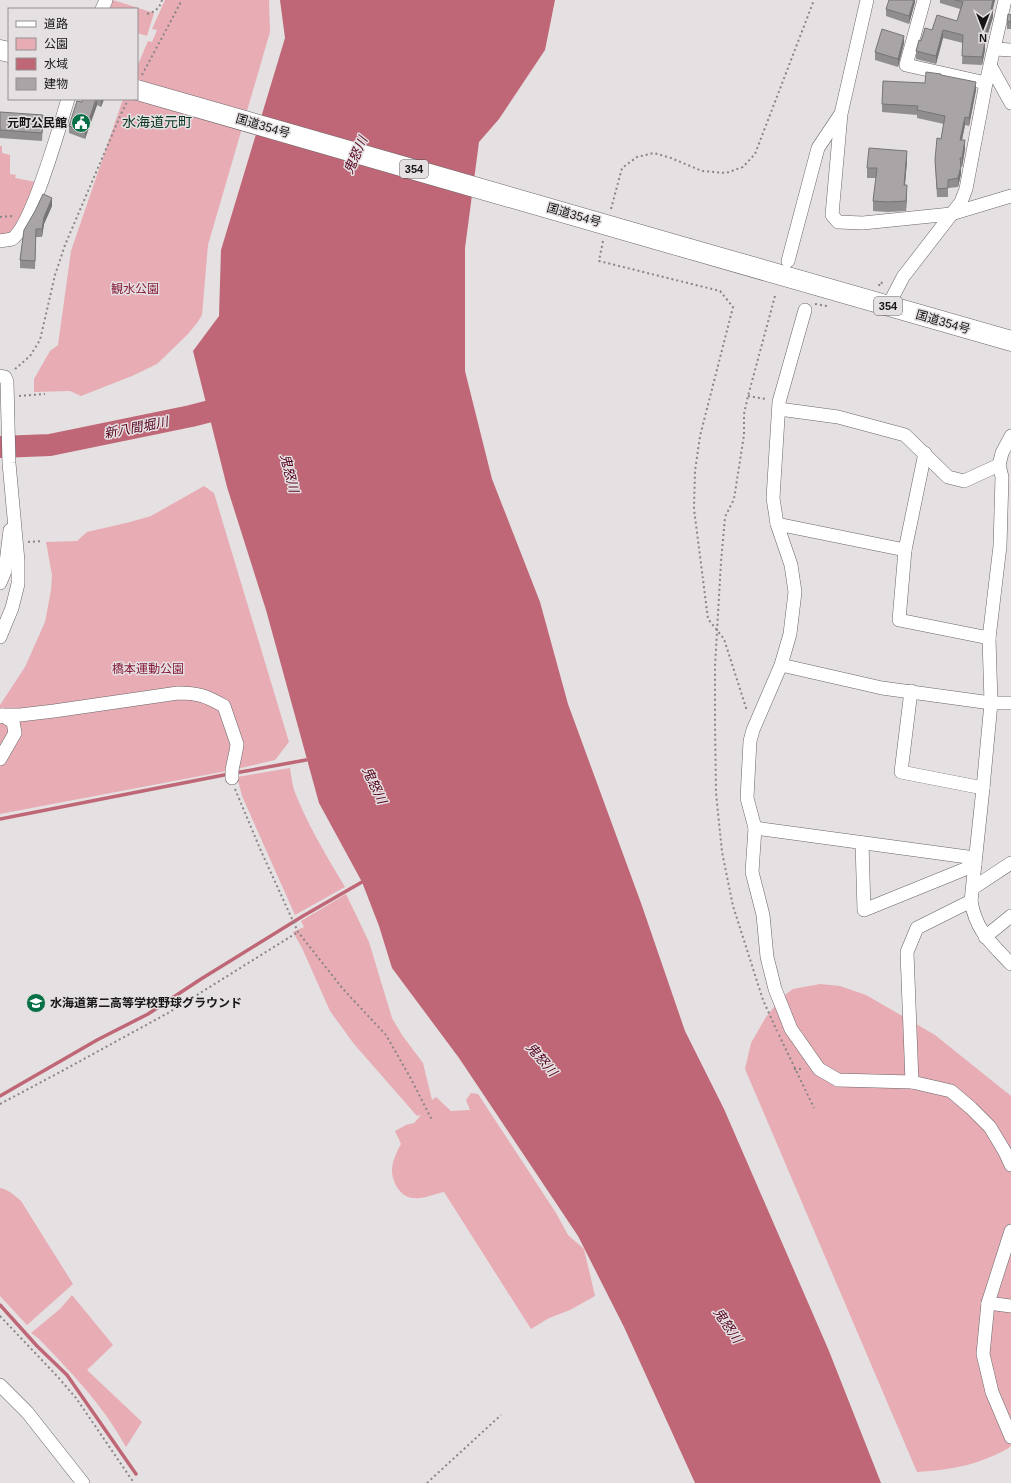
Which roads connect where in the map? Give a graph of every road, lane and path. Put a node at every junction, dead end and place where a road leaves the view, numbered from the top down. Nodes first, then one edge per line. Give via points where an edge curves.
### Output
1 (162, 0) edge
2 (182, 0) edge
3 (814, 0) edge
4 (867, 0) edge
5 (924, 0) edge
6 (1005, 0) edge
7 (147, 14) dead end
8 (995, 49) junction
9 (1011, 50) edge
10 (991, 68) junction
11 (139, 83) edge
12 (986, 83) junction
13 (68, 100) edge
14 (128, 100) edge
15 (1011, 103) edge
16 (840, 114) junction
17 (1011, 196) edge
18 (611, 210) dead end
19 (952, 214) junction
20 (603, 239) dead end
21 (0, 241) edge
22 (788, 261) dead end
23 (880, 282) dead end
24 (884, 284) dead end
25 (775, 296) dead end
26 (888, 306) junction
27 (805, 310) dead end
28 (1011, 341) edge
29 (3, 376) edge
30 (45, 394) dead end
31 (8, 396) junction
32 (748, 396) junction
33 (779, 406) junction
34 (1011, 436) edge
35 (925, 453) junction
36 (1004, 472) edge
37 (13, 503) junction
38 (777, 524) junction
39 (905, 550) junction
40 (0, 583) edge
41 (717, 630) junction
42 (0, 637) edge
43 (989, 638) junction
44 (716, 654) dead end
45 (781, 665) junction
46 (911, 691) junction
47 (991, 703) junction
48 (1011, 703) edge
49 (1, 716) edge
50 (753, 730) junction
51 (0, 759) edge
52 (232, 774) joint
53 (984, 788) junction
54 (755, 828) junction
55 (862, 843) junction
56 (975, 861) junction
57 (1011, 863) edge
58 (972, 895) junction
59 (1011, 916) edge
60 (298, 932) junction
61 (985, 937) junction
62 (1011, 964) edge
63 (912, 1082) junction
64 (0, 1104) edge
65 (432, 1120) dead end
66 (1011, 1165) edge
67 (1011, 1232) edge
68 (988, 1303) junction
69 (1011, 1306) edge
70 (0, 1316) edge
71 (3, 1320) junction
72 (0, 1323) edge
73 (0, 1385) edge
74 (501, 1415) dead end
75 (1011, 1437) edge
76 (83, 1483) edge
77 (134, 1483) edge
78 (427, 1483) edge

1 - 7 path via 155,12
2 - 11 path
3 - 18 path via 755,154 743,167 726,173 702,170 654,154 637,157 622,168
4 - 16 street
5 - 12 street via 906,66
6 - 8 street
8 - 9 street
8 - 10 street
10 - 12 street
10 - 15 street
11 - 26 highway, 国道354号 / 354, bridge
12 - 19 street via 966,189
13 - 21 street via 28,216 12,239
14 - 29 path via 65,245 55,275 40,340 30,356
16 - 19 street via 832,210 832,215 838,222 864,223
16 - 22 street via 818,148
17 - 19 street
19 - 26 street via 903,277
20 - 41 path via 599,261 720,291 733,308 700,436 695,471 694,509 708,619
23 - 24 path
25 - 32 path
26 - 28 highway, 国道354号 / 354
27 - 33 street
29 - 31 street
30 - 31 path
31 - 37 street via 9,463
32 - 33 path
32 - 41 path via 734,499 726,517
33 - 35 street via 838,417 905,435
33 - 38 street via 773,498
34 - 36 street via 1002,453
35 - 36 street via 948,477 964,481
35 - 39 street
36 - 43 street via 1000,546
37 - 40 street via 5,571
37 - 42 street via 18,584 12,608
38 - 39 street
38 - 45 street via 790,565 795,592 790,634
39 - 43 street via 899,620
41 - 44 path
41 - 50 path via 724,639
43 - 47 street
45 - 46 street via 882,688
45 - 50 street
46 - 47 street
46 - 53 street via 901,772
47 - 48 street
47 - 53 street
49 - 51 street via 13,722 15,733
49 - 52 street via 178,693 195,693 224,706 236,744
50 - 54 street via 750,741 747,798
52 - 60 path via 239,800
53 - 56 street
54 - 55 street
54 - 63 street via 752,872 763,915 767,957 775,990 792,1029 819,1069 838,1080
55 - 56 street
55 - 56 street via 864,910
56 - 58 street
57 - 58 street
58 - 61 street via 973,915
58 - 63 street via 917,928 907,952
59 - 61 street
60 - 64 path via 168,1013
60 - 65 path via 343,989 386,1035
61 - 62 street
63 - 66 street via 951,1091 956,1095 990,1127
67 - 68 street
68 - 69 street
68 - 75 street via 983,1354 992,1392
70 - 71 path
71 - 72 path
71 - 77 path via 76,1398
73 - 76 street via 26,1412
74 - 78 path

